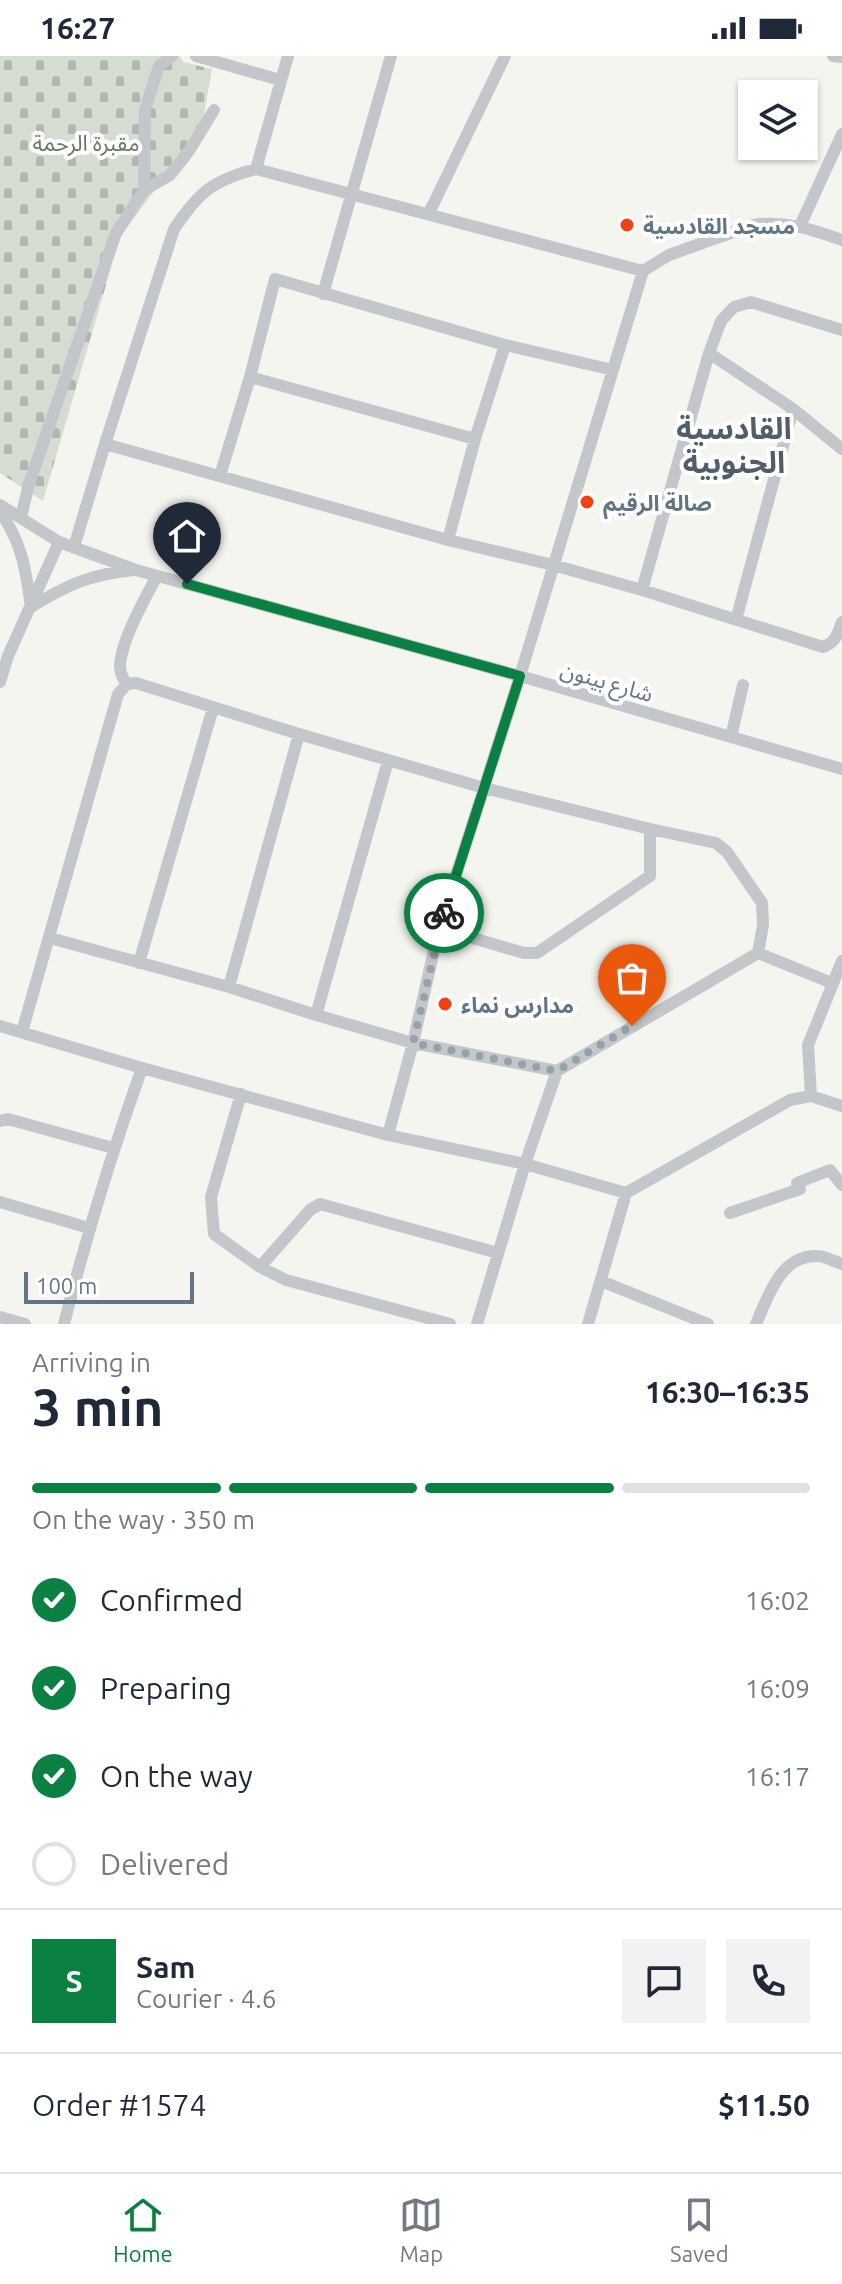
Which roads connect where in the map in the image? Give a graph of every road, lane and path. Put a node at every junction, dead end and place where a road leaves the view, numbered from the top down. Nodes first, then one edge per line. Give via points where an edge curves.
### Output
1 (172, 56) edge
2 (196, 56) edge
3 (288, 56) edge
4 (391, 56) edge
5 (505, 56) edge
6 (833, 56) edge
7 (842, 58) edge
8 (280, 80) junction
9 (214, 110) dead end
10 (842, 134) edge
11 (256, 169) junction
12 (144, 190) junction
13 (352, 192) junction
14 (429, 213) junction
15 (800, 226) junction
16 (842, 240) edge
17 (643, 271) junction
18 (323, 294) junction
19 (842, 330) edge
20 (505, 345) junction
21 (709, 353) junction
22 (613, 370) junction
23 (250, 377) junction
24 (793, 409) junction
25 (475, 439) junction
26 (105, 444) junction
27 (842, 449) edge
28 (220, 476) junction
29 (0, 505) edge
30 (0, 512) edge
31 (21, 517) junction
32 (448, 540) junction
33 (59, 542) junction
34 (74, 547) junction
35 (553, 565) junction
36 (136, 570) junction
37 (157, 576) junction
38 (642, 590) junction
39 (31, 607) junction
40 (736, 620) junction
41 (842, 622) edge
42 (4, 655) edge
43 (520, 676) junction
44 (0, 682) edge
45 (127, 684) junction
46 (743, 685) dead end
47 (213, 708) junction
48 (299, 734) junction
49 (731, 737) junction
50 (388, 761) junction
51 (841, 766) edge
52 (484, 788) junction
53 (650, 829) junction
54 (439, 928) junction
55 (50, 938) junction
56 (758, 953) junction
57 (842, 961) edge
58 (139, 963) junction
59 (832, 983) junction
60 (229, 987) junction
61 (316, 1015) junction
62 (0, 1026) edge
63 (22, 1032) junction
64 (413, 1043) junction
65 (142, 1068) junction
66 (557, 1071) junction
67 (241, 1094) junction
68 (811, 1096) junction
69 (842, 1106) edge
70 (0, 1121) edge
71 (388, 1135) junction
72 (113, 1148) junction
73 (525, 1164) junction
74 (842, 1185) edge
75 (626, 1193) junction
76 (0, 1202) edge
77 (730, 1213) dead end
78 (89, 1228) junction
79 (498, 1253) junction
80 (842, 1264) edge
81 (260, 1267) junction
82 (601, 1281) junction
83 (0, 1317) edge
84 (25, 1324) edge
85 (64, 1324) edge
86 (450, 1324) edge
87 (477, 1324) edge
88 (588, 1324) edge
89 (708, 1324) edge
90 (756, 1324) edge

1 - 12 street via 159,66 145,109
2 - 8 street
3 - 8 street
4 - 13 street
5 - 14 street
6 - 7 street
8 - 11 street
9 - 12 street via 170,175
10 - 15 street
11 - 13 street
11 - 26 street via 210,187 191,203 174,229
12 - 31 street via 116,233
13 - 14 street
13 - 18 street
14 - 17 street
15 - 16 street
15 - 17 street via 753,225 669,255
17 - 22 street
18 - 20 street
18 - 23 street via 275,279
19 - 21 street via 751,302 734,307 721,321
20 - 22 street
20 - 25 street
21 - 24 street
21 - 38 street
22 - 35 street
23 - 25 street
23 - 28 street
24 - 27 street
24 - 40 street
25 - 32 street
26 - 28 street
26 - 34 street
28 - 32 street
29 - 31 street, شارع بينون
30 - 39 street via 24,561
31 - 33 street, شارع بينون
32 - 35 street
33 - 34 street, شارع بينون
33 - 39 street
34 - 36 street, شارع بينون
35 - 38 street
35 - 43 street
36 - 37 street, شارع بينون
36 - 39 street via 81,580
37 - 43 street, شارع بينون
37 - 45 street via 120,666
38 - 40 street
39 - 42 street
40 - 41 street via 823,647 831,645
42 - 44 street
43 - 49 street, شارع بينون
43 - 52 street
45 - 47 street
45 - 55 street via 118,694
46 - 49 street
47 - 48 street
47 - 58 street
48 - 50 street
48 - 60 street
49 - 51 street, شارع بينون
50 - 52 street
50 - 61 street
52 - 53 street
52 - 54 street
53 - 54 street via 650,876 537,953
53 - 56 street via 716,843 727,852 762,903
54 - 64 street
55 - 58 street
55 - 63 street
56 - 59 street
56 - 66 street
57 - 59 street
58 - 60 street
59 - 68 street via 808,1045
60 - 61 street
61 - 64 street
62 - 63 street
63 - 65 street
64 - 66 street
64 - 71 street
65 - 67 street
65 - 72 street
66 - 73 street
67 - 71 street
67 - 81 street via 211,1197 214,1234
68 - 69 street
68 - 75 street via 790,1100
70 - 72 street
71 - 73 street
72 - 78 street
73 - 75 street
73 - 79 street
74 - 77 street via 830,1170 797,1183 800,1189
75 - 82 street
76 - 78 street
78 - 85 street
79 - 81 street via 320,1204
79 - 87 street
80 - 90 street via 817,1256 795,1261 775,1280
81 - 86 street via 286,1280
82 - 88 street
82 - 89 street
83 - 84 street

